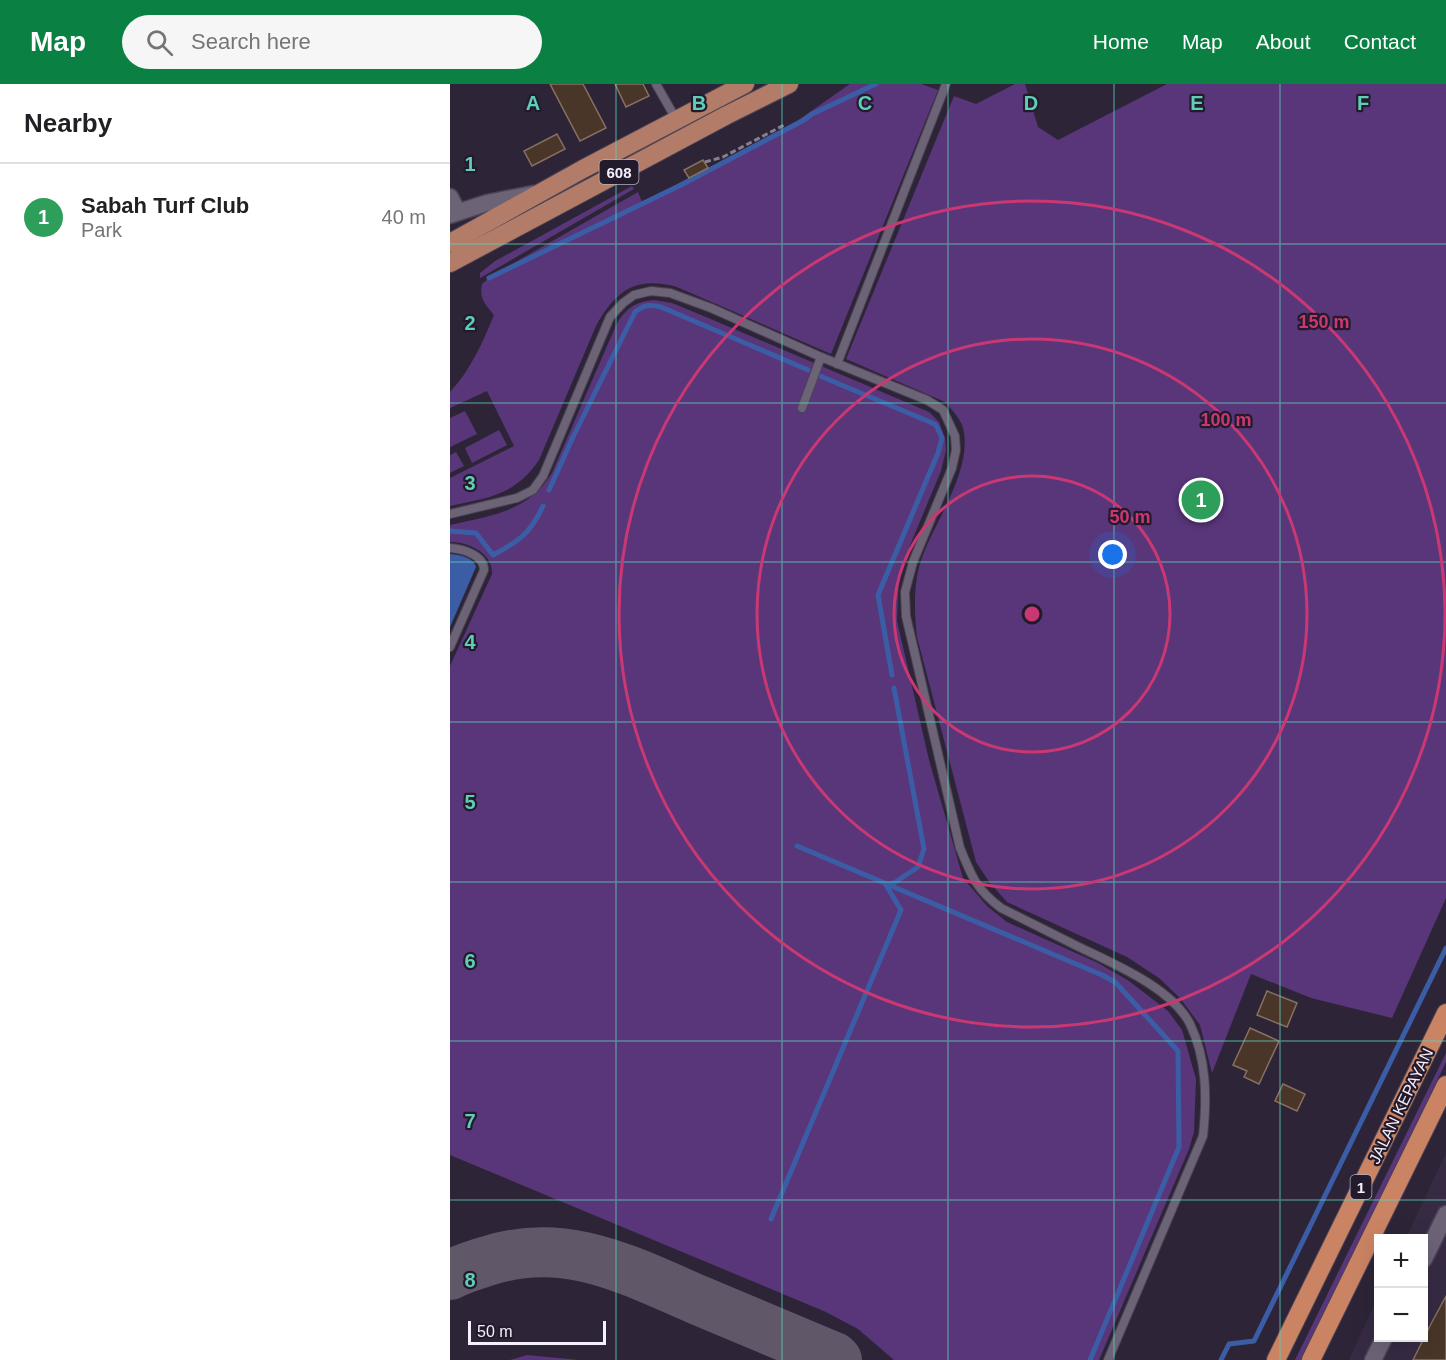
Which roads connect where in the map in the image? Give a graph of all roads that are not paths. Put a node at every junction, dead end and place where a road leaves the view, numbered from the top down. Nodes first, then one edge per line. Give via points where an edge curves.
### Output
1 (656, 84) edge
2 (745, 84) edge
3 (789, 84) edge
4 (946, 84) edge
5 (676, 119) junction
6 (539, 193) junction
7 (452, 208) edge
8 (450, 243) edge
9 (450, 263) edge
10 (821, 357) junction
11 (837, 364) junction
12 (802, 408) dead end
13 (450, 514) edge
14 (450, 548) edge
15 (450, 647) edge
16 (1446, 1013) edge
17 (1446, 1085) edge
18 (1446, 1214) edge
19 (1428, 1251) edge
20 (1382, 1342) edge
21 (1108, 1360) edge
22 (1276, 1360) edge
23 (1311, 1360) edge
24 (1373, 1360) edge

1 - 5 lane
2 - 5 main road, 608
3 - 9 main road, 608
4 - 11 lane
5 - 6 main road, 608
6 - 7 street
6 - 8 main road, 608
10 - 11 lane
10 - 12 lane
10 - 13 lane via 670,293 651,291 634,295 610,317 543,476 533,490 517,498
11 - 21 lane via 927,400 943,410 955,436 952,468 909,577 906,616 951,814 975,883 1001,908 1135,974 1157,989 1189,1022 1201,1056 1206,1107 1203,1137
14 - 15 lane via 481,559 484,570
16 - 22 highway, JALAN KEPAYAN / 1
17 - 23 highway, JALAN KEPAYAN / 1
18 - 19 street
20 - 24 street

